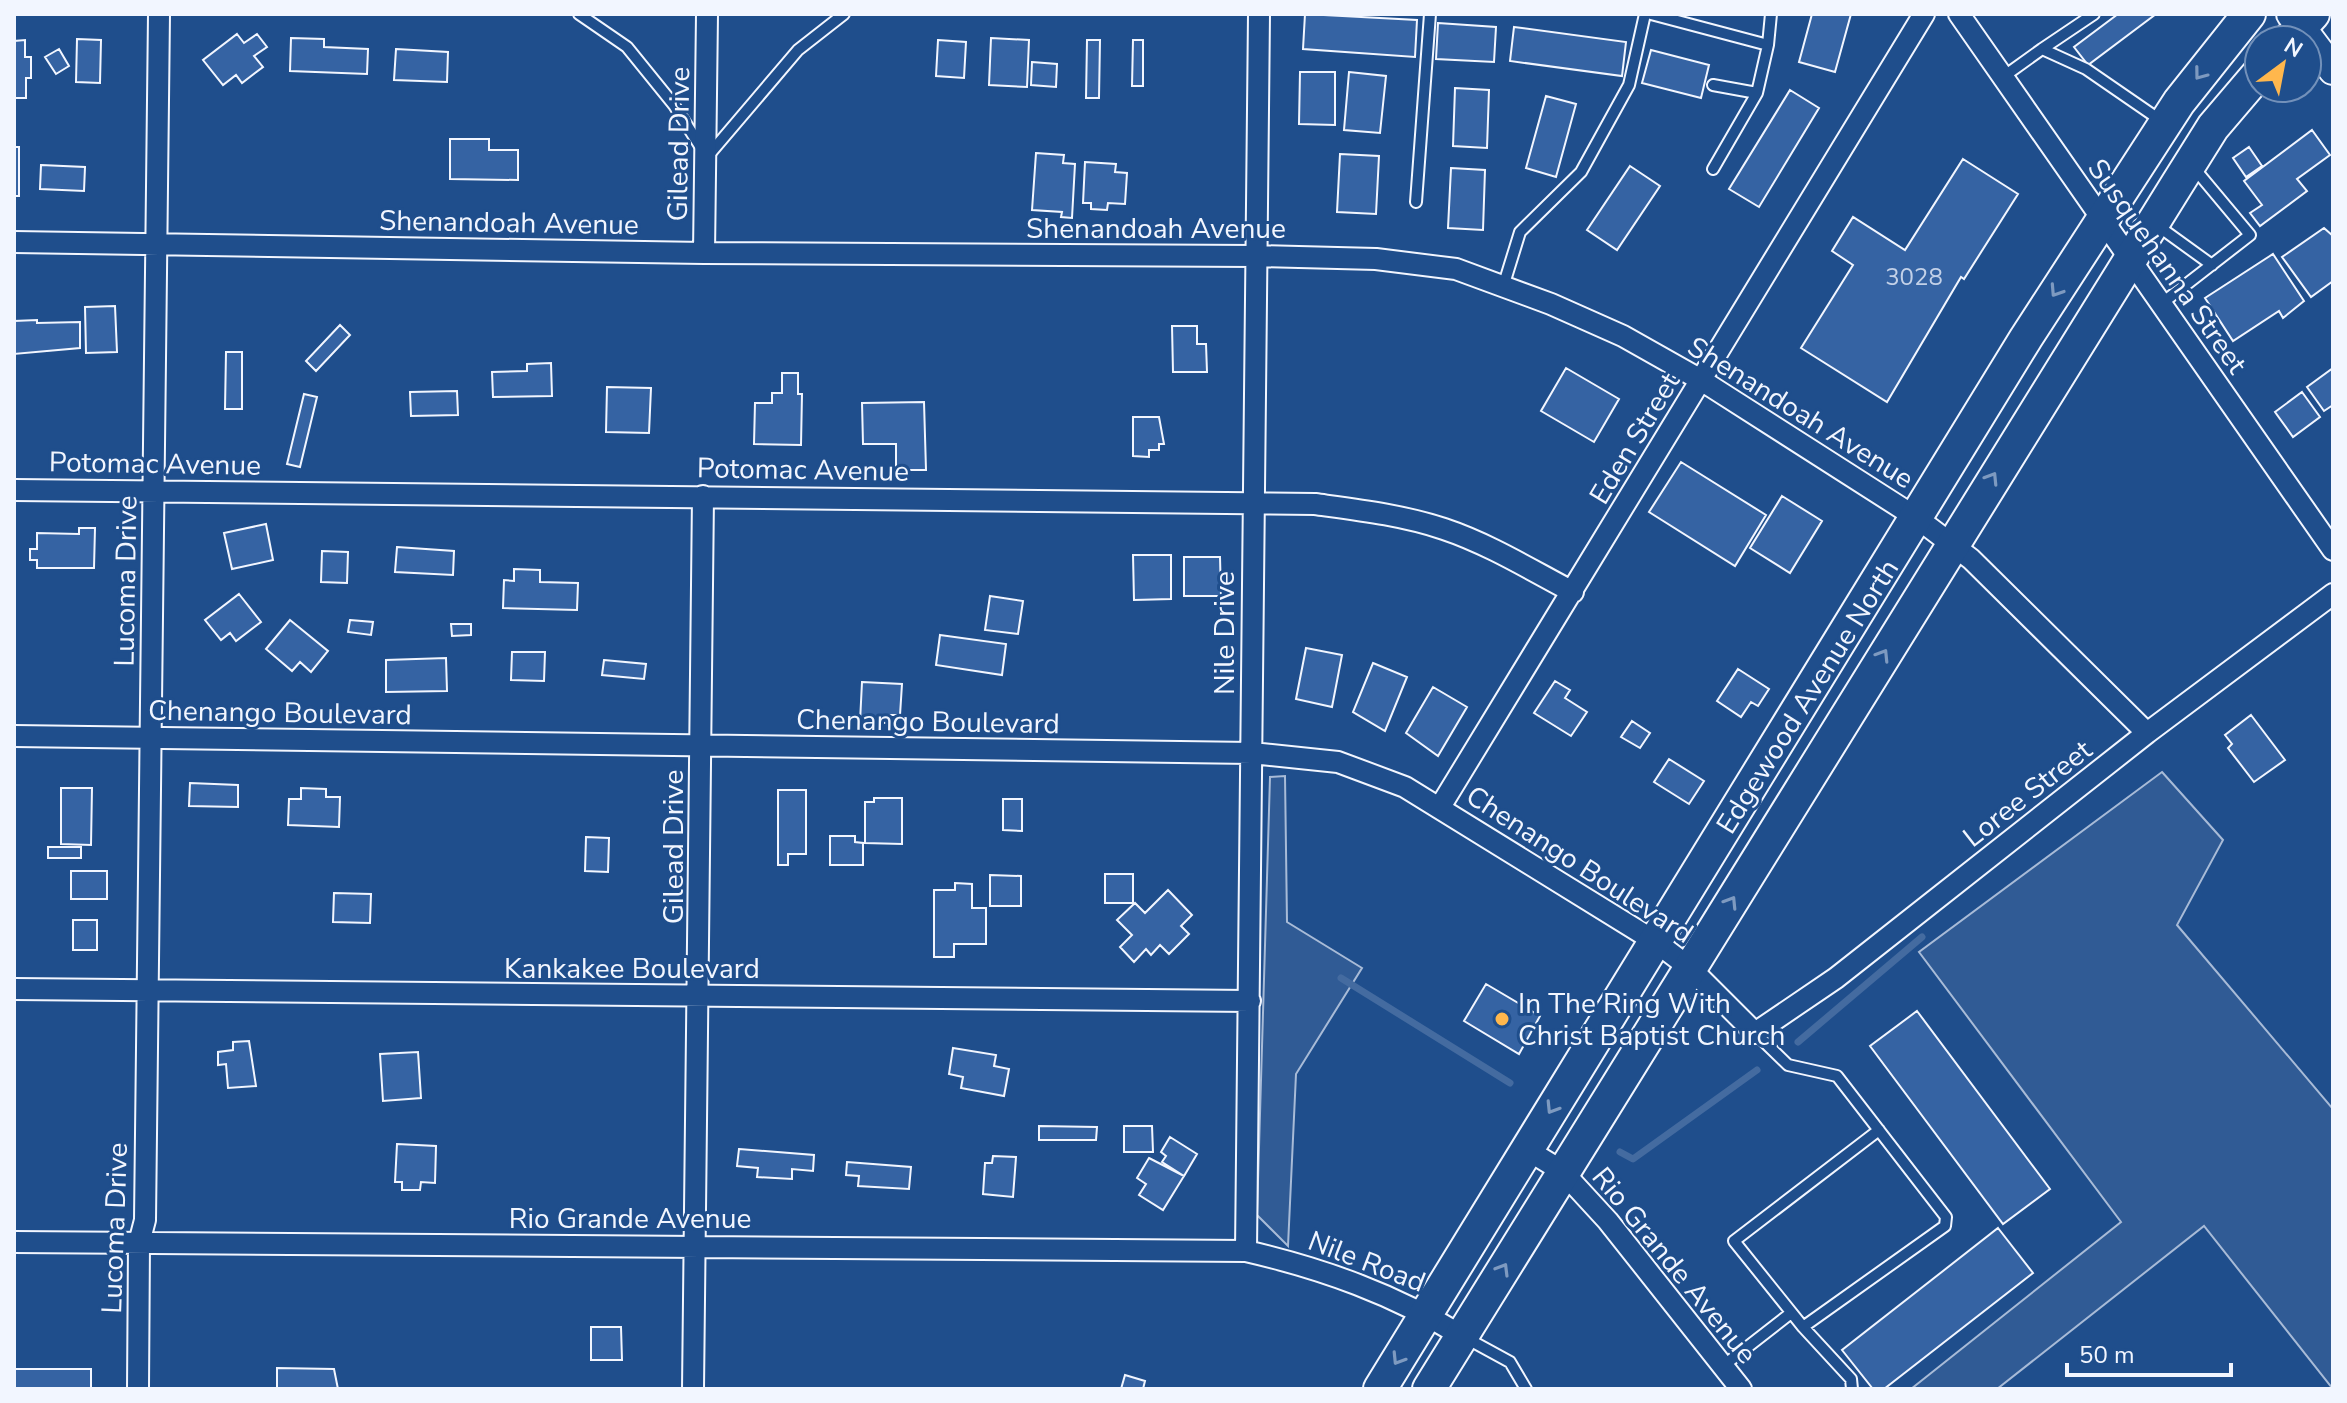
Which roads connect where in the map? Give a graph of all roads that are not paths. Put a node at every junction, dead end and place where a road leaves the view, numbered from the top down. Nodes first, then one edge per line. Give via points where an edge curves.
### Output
1 (159, 14) edge
2 (579, 14) edge
3 (844, 14) edge
4 (1259, 14) edge
5 (1430, 14) edge
6 (1648, 14) edge
7 (1771, 14) edge
8 (1924, 14) edge
9 (1959, 14) edge
10 (2094, 14) edge
11 (2249, 14) edge
12 (707, 24) edge
13 (1768, 45) junction
14 (2042, 49) junction
15 (2003, 77) junction
16 (1713, 85) dead end
17 (2243, 92) edge
18 (1757, 93) junction
19 (2165, 124) junction
20 (707, 157) junction
21 (2190, 163) junction
22 (1713, 169) dead end
23 (1416, 202) dead end
24 (2102, 220) junction
25 (2153, 222) junction
26 (14, 242) edge
27 (157, 244) junction
28 (704, 253) junction
29 (1256, 256) junction
30 (2129, 261) junction
31 (2212, 265) junction
32 (1503, 287) junction
33 (2160, 305) junction
34 (1701, 380) junction
35 (14, 490) edge
36 (155, 491) junction
37 (703, 496) junction
38 (1252, 501) junction
39 (1917, 518) junction
40 (1951, 545) junction
41 (2333, 550) edge
42 (1573, 592) junction
43 (2333, 594) edge
44 (2147, 733) junction
45 (14, 736) edge
46 (150, 737) junction
47 (702, 746) junction
48 (1252, 753) junction
49 (1440, 807) junction
50 (1656, 942) junction
51 (1690, 968) junction
52 (14, 989) edge
53 (147, 989) junction
54 (700, 996) junction
55 (1250, 1001) junction
56 (1755, 1033) junction
57 (1879, 1130) junction
58 (1526, 1149) junction
59 (1562, 1171) junction
60 (14, 1242) edge
61 (139, 1243) junction
62 (694, 1247) junction
63 (1246, 1251) junction
64 (1791, 1313) junction
65 (1426, 1314) junction
66 (1803, 1327) junction
67 (1462, 1336) junction
68 (1723, 1366) junction
69 (138, 1389) edge
70 (693, 1389) edge
71 (1380, 1389) edge
72 (1429, 1389) edge
73 (1526, 1389) edge
74 (1741, 1389) edge
75 (1852, 1389) edge

1 - 27 street, Lucoma Drive
2 - 20 lane via 642,63
3 - 20 lane via 798,50
4 - 29 street, Nile Drive
5 - 23 lane
6 - 13 lane
6 - 32 lane via 1629,85 1581,172 1520,232
7 - 13 lane
8 - 34 street, Eden Street
9 - 15 street, Susquehanna Street
10 - 14 lane
11 -> 19 main road, Edgewood Avenue North
12 - 20 street, Gilead Drive
13 - 18 lane
14 - 15 lane
14 - 19 lane via 2086,69
15 - 24 street, Susquehanna Street
16 - 18 lane
17 - 21 main road, Edgewood Avenue North
18 - 22 lane
19 - 24 main road, Edgewood Avenue North
20 - 28 street, Gilead Drive
21 - 25 main road, Edgewood Avenue North
21 - 31 lane via 2250,235
24 - 30 street, Susquehanna Street
24 -> 39 main road, Edgewood Avenue North
25 - 30 main road, Edgewood Avenue North
25 - 31 lane
26 - 27 street, Shenandoah Avenue
27 - 28 street, Shenandoah Avenue
27 - 36 street, Lucoma Drive
28 - 29 street, Shenandoah Avenue
29 - 32 street, Shenandoah Avenue via 1403,262 1456,269
29 - 38 street, Nile Drive
30 - 33 street, Susquehanna Street
40 -> 30 main road, Edgewood Avenue North
31 - 33 lane
32 - 34 street, Shenandoah Avenue via 1623,336
33 - 41 street, Susquehanna Street
34 - 39 street, Shenandoah Avenue
34 - 42 street, Eden Street
35 - 36 street, Potomac Avenue
36 - 37 street, Potomac Avenue
36 - 46 street, Lucoma Drive
37 - 38 street, Potomac Avenue
37 - 47 street, Gilead Drive
38 - 42 street, Potomac Avenue via 1392,515 1445,529
38 - 48 street, Nile Drive
39 - 40 street, Shenandoah Avenue
39 - 50 main road, Edgewood Avenue North
40 - 44 street, Shenandoah Avenue
51 -> 40 main road, Edgewood Avenue North
42 - 49 street, Eden Street
43 - 44 street, Loree Street
44 - 56 street, Loree Street via 1891,936
45 - 46 street, Chenango Boulevard
46 - 47 street, Chenango Boulevard
46 - 53 street, Lucoma Drive
47 - 48 street, Chenango Boulevard
47 - 54 street, Gilead Drive
48 - 49 street, Chenango Boulevard via 1338,762 1405,787
48 - 55 street, Nile Drive
49 - 50 street, Chenango Boulevard
50 - 51 street, Chenango Boulevard
50 -> 58 main road, Edgewood Avenue North
51 - 56 street, Chenango Boulevard
51 - 59 main road, Edgewood Avenue North
52 - 53 street, Kankakee Boulevard
53 - 54 street, Kankakee Boulevard
53 - 61 street, Lucoma Drive via 145,1220
54 - 55 street, Kankakee Boulevard
54 - 62 street, Gilead Drive
55 - 63 street, Nile Drive
56 - 57 lane via 1788,1065 1837,1076
57 - 64 lane via 1734,1241
57 - 66 lane via 1947,1222
58 - 59 street, Rio Grande Avenue
58 - 65 main road, Edgewood Avenue North
67 -> 59 main road, Edgewood Avenue North
59 - 68 street, Rio Grande Avenue
60 - 61 street, Rio Grande Avenue
61 - 62 street, Rio Grande Avenue
61 - 69 street, Lucoma Drive
62 - 63 street, Rio Grande Avenue
62 - 70 street, Gilead Drive
63 - 65 street, Nile Road via 1316,1267
64 - 66 lane
64 - 68 lane
65 - 67 street, Nile Road
65 -> 71 main road, Edgewood Avenue North
66 - 75 lane via 1851,1379
67 - 72 main road, Edgewood Avenue North
67 - 73 lane via 1510,1362
68 - 74 street, Rio Grande Avenue

